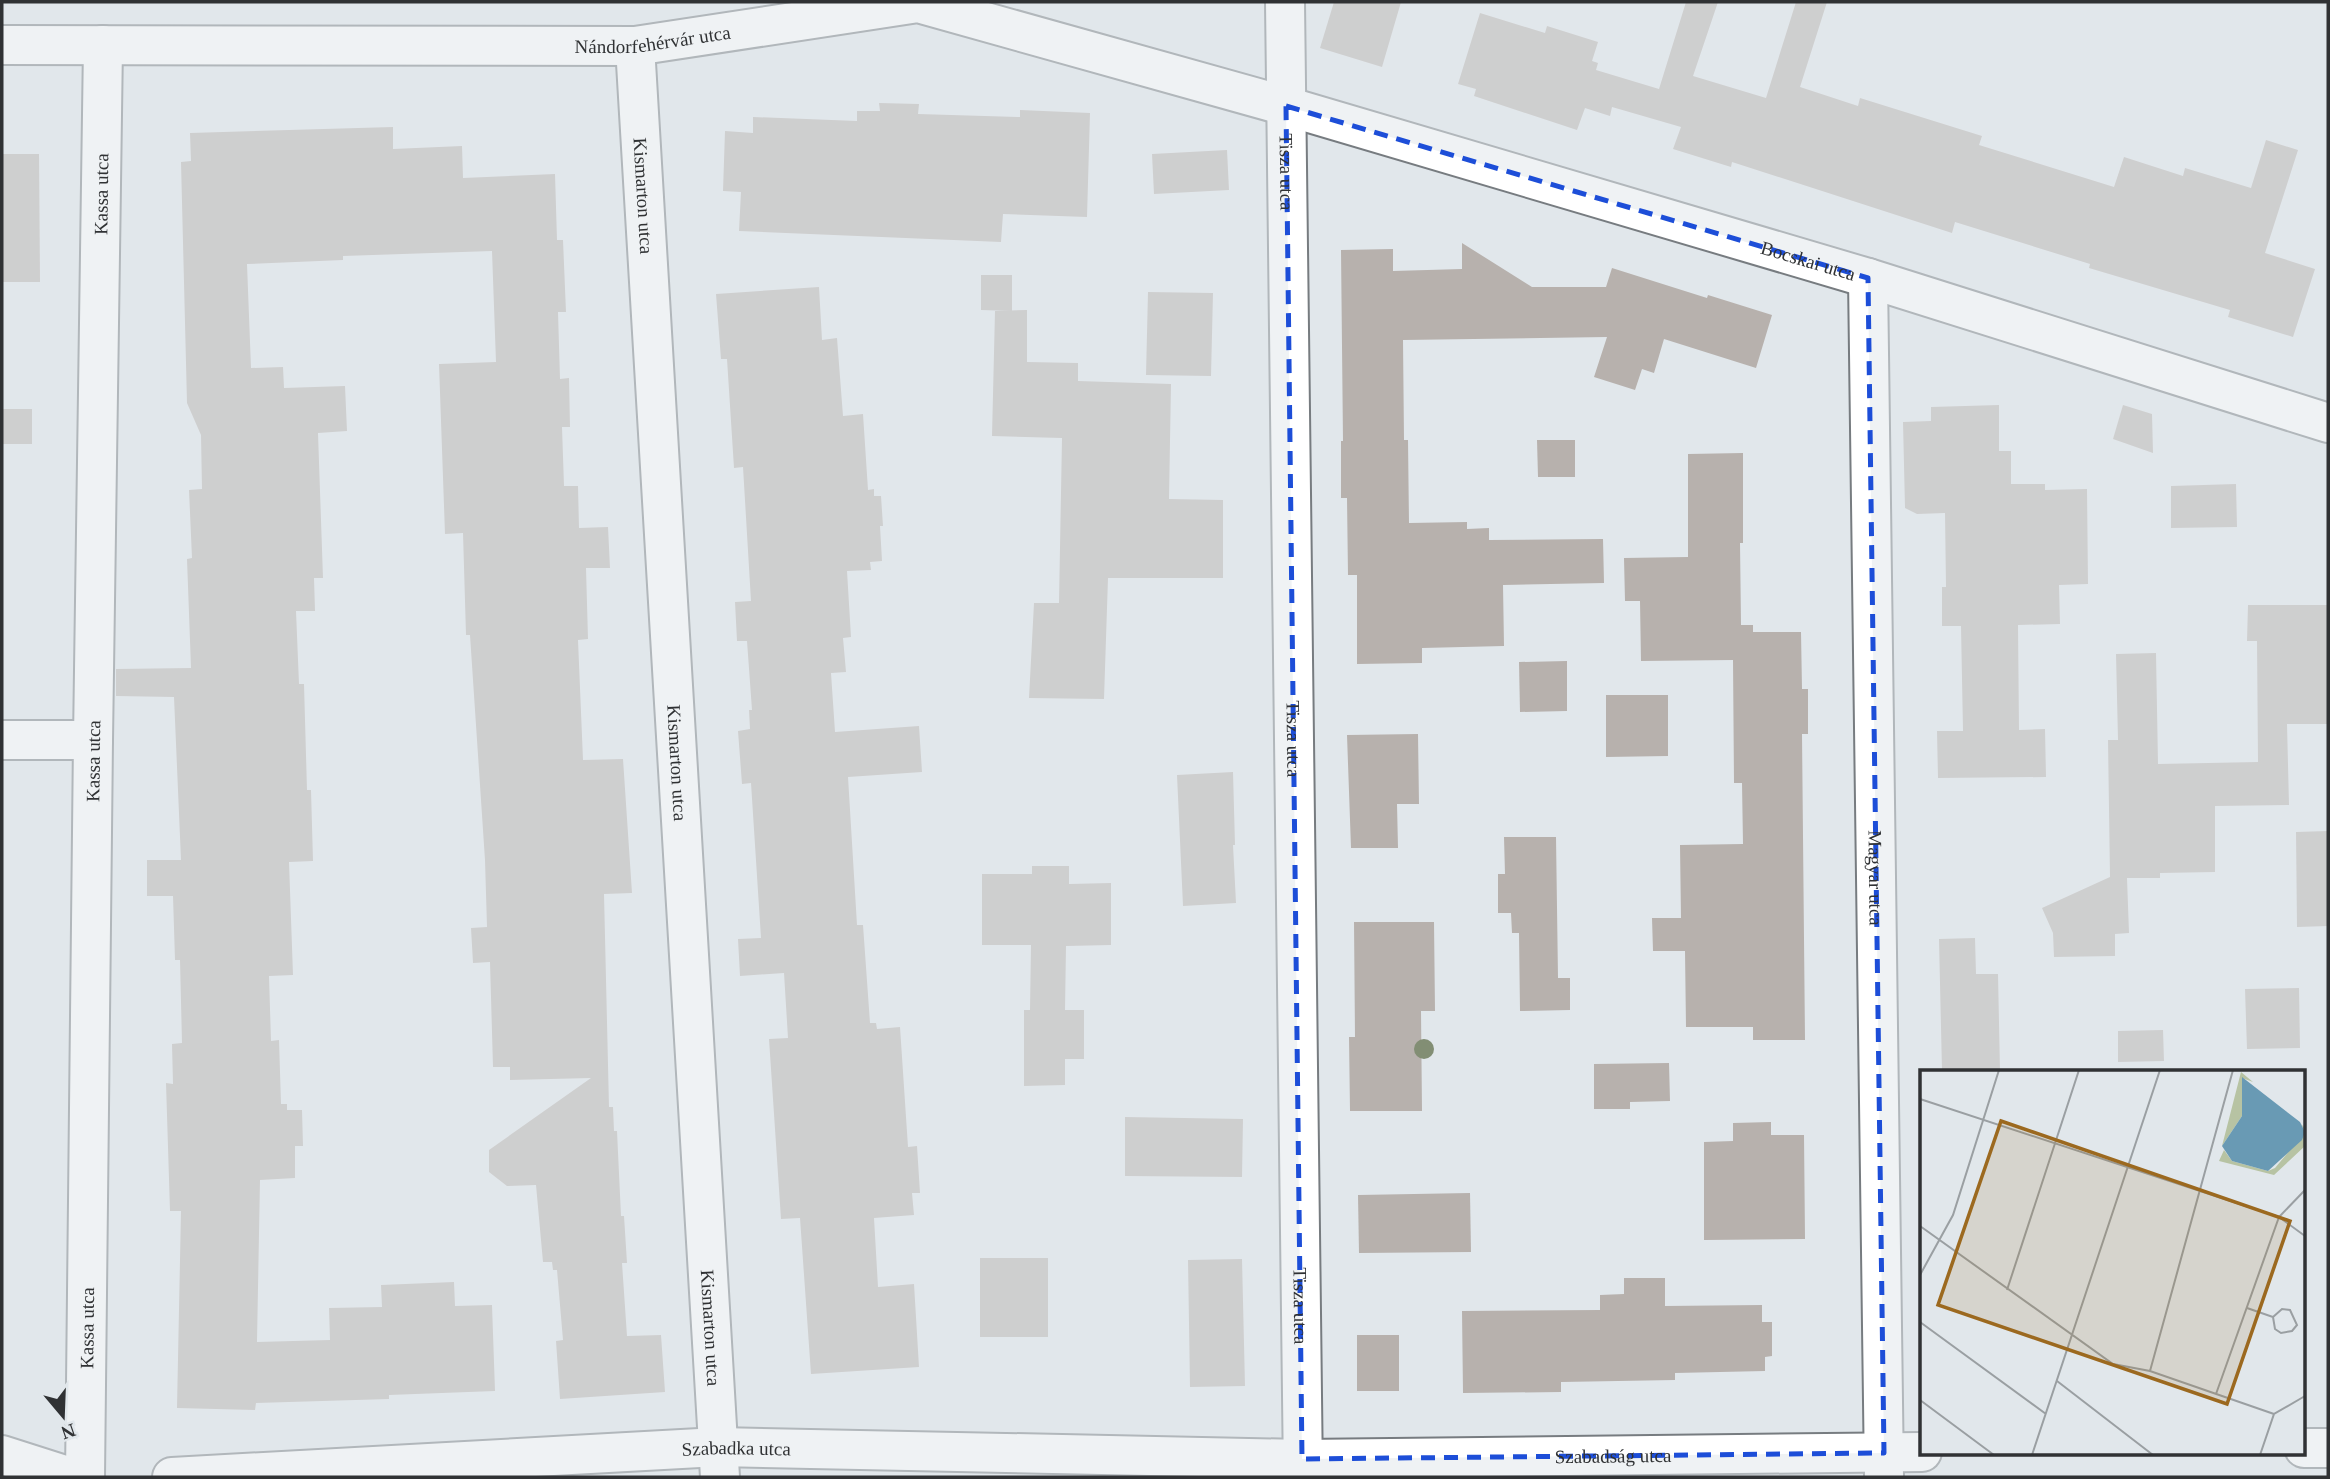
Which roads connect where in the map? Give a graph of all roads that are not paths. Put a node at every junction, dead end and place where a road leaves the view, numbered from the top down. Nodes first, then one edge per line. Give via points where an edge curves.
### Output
1 (1284, 2) edge
2 (2, 45) edge
3 (103, 45) junction
4 (635, 46) junction
5 (1286, 106) junction
6 (1868, 278) junction
7 (2328, 423) edge
8 (2, 740) edge
9 (93, 740) junction
10 (2306, 1448) edge
11 (2328, 1448) edge
12 (1920, 1453) edge
13 (2, 1455) edge
14 (719, 1462) edge
15 (1884, 1465) edge
16 (1303, 1468) edge
17 (71, 1477) edge
18 (85, 1477) edge
19 (172, 1477) edge

1 - 5 street, Tisza utca
2 - 3 street, Nándorfehérvár utca
3 - 4 street, Nándorfehérvár utca
3 - 9 street, Kassa utca
4 - 5 street, Nándorfehérvár utca via 918,3
4 - 14 street, Kismarton utca
5 - 6 street, Bocskai utca
5 - 16 street, Tisza utca
6 - 7 street, Bocskai utca
6 - 15 street, Magyar utca
8 - 9 street
9 - 18 street, Kassa utca
10 - 11 street
12 - 15 street, Szabadság utca
13 - 17 street
14 - 16 street, Szabadka utca
14 - 19 street, Szabadka utca
15 - 16 street, Szabadság utca

